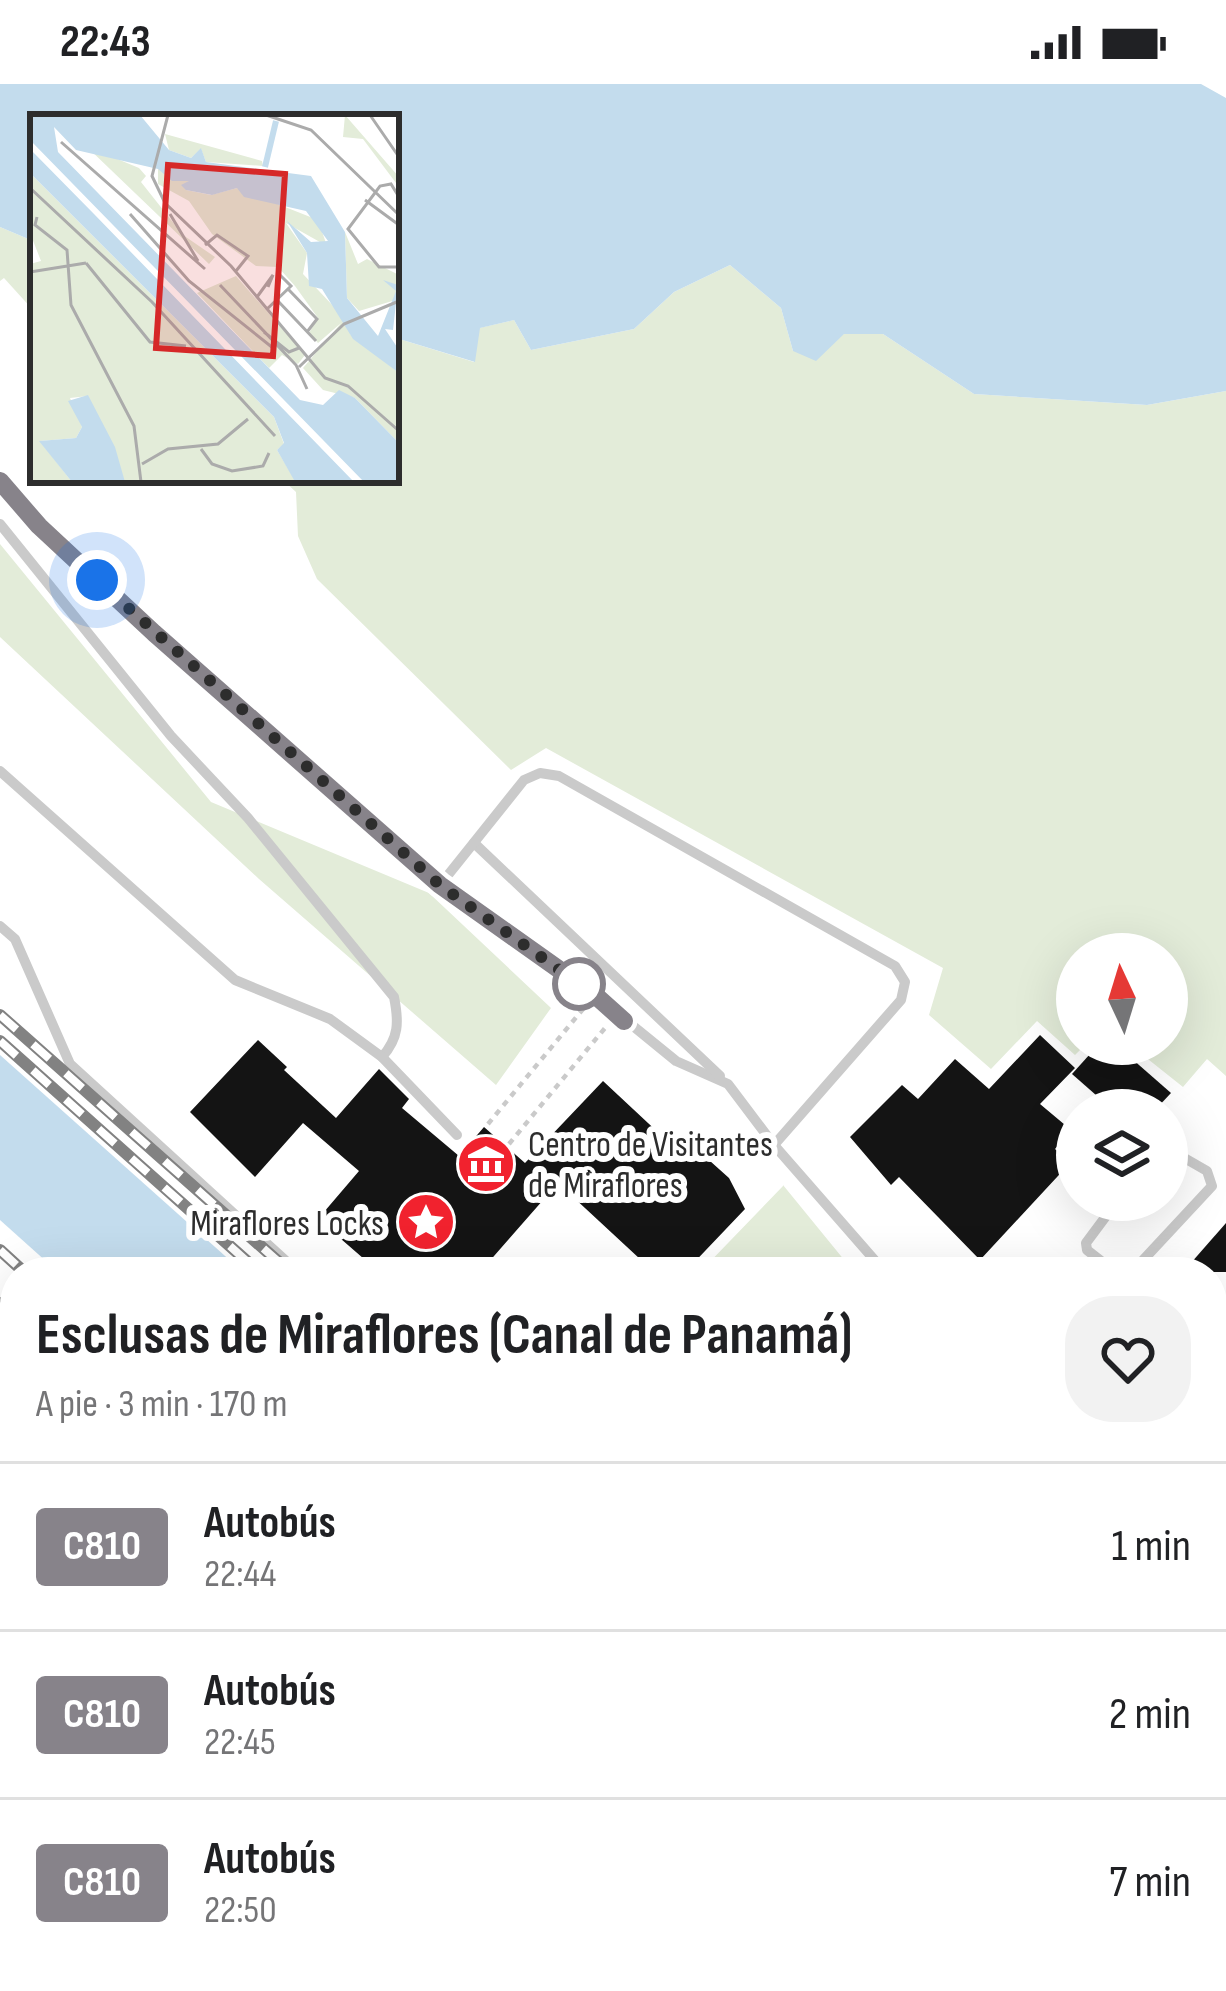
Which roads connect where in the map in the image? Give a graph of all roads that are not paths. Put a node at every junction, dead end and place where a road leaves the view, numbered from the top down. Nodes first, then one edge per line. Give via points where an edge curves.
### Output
1 (0, 482) edge
2 (0, 524) edge
3 (0, 771) edge
4 (474, 843) junction
5 (440, 885) junction
6 (0, 926) edge
7 (382, 1057) junction
8 (728, 1084) junction
9 (457, 1135) dead end
10 (774, 1144) junction
11 (1188, 1160) edge
12 (1188, 1212) edge
13 (1102, 1221) edge
14 (1179, 1221) edge
15 (282, 1257) edge
16 (872, 1257) edge
17 (1096, 1257) edge
18 (1146, 1257) edge

1 - 5 lane via 154,633
2 - 7 lane via 394,997 395,1042
3 - 7 lane via 236,980 313,1010
4 - 5 lane
4 - 8 lane
4 - 10 lane via 524,780 559,776 895,967 905,982 902,1000
5 - 8 lane via 676,1061
6 - 15 lane via 15,939 70,1064
7 - 9 lane
8 - 10 lane
10 - 16 lane
11 - 12 lane via 1207,1171 1212,1186
13 - 17 lane via 1086,1243
14 - 18 lane

